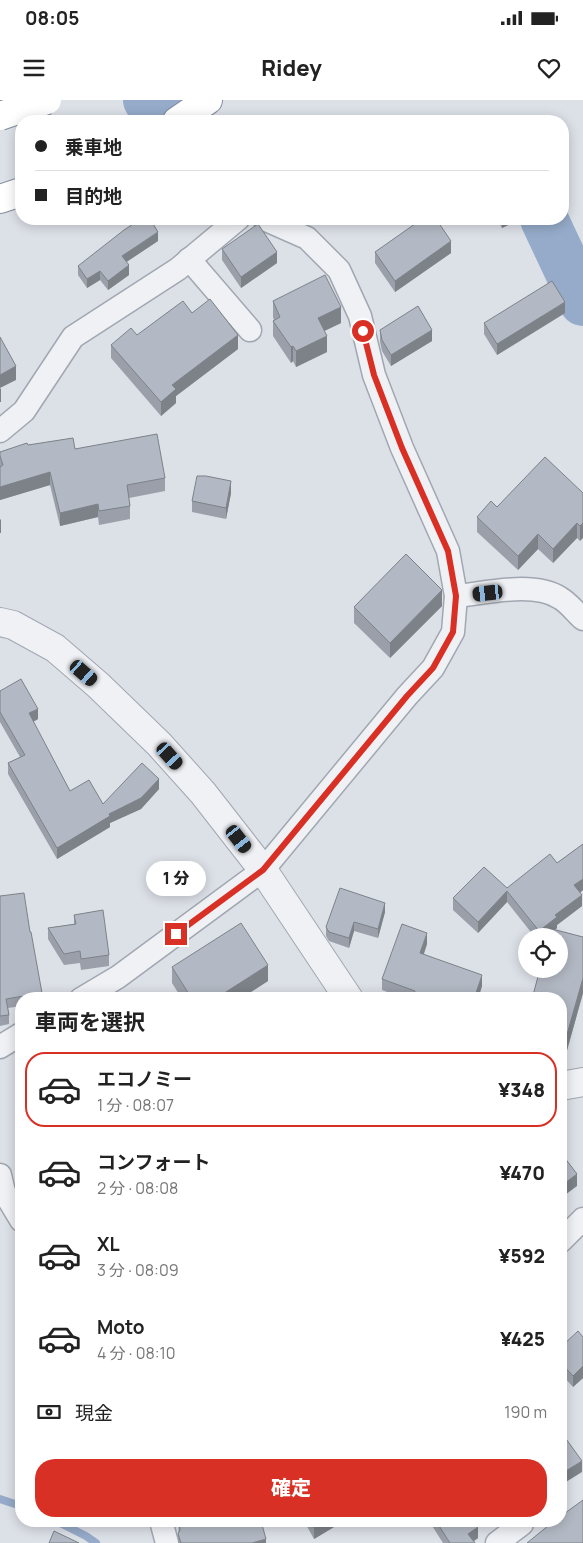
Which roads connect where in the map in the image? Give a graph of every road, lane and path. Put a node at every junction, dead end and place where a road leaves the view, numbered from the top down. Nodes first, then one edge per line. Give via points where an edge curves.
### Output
1 (20, 100) edge
2 (47, 100) edge
3 (208, 100) edge
4 (29, 115) edge
5 (186, 115) edge
6 (0, 116) edge
7 (15, 194) edge
8 (0, 200) edge
9 (231, 225) edge
10 (277, 225) edge
11 (189, 259) junction
12 (250, 330) dead end
13 (0, 431) edge
14 (456, 596) junction
15 (583, 619) edge
16 (0, 622) edge
17 (263, 870) junction
18 (93, 992) edge
19 (344, 992) edge
20 (15, 1038) edge
21 (0, 1047) edge
22 (583, 1082) edge
23 (567, 1085) edge
24 (0, 1176) edge
25 (15, 1210) edge
26 (583, 1219) edge
27 (567, 1235) edge
28 (163, 1527) edge
29 (518, 1527) edge
30 (167, 1543) edge
31 (497, 1543) edge

1 - 4 street
2 - 6 highway, bridge
3 - 5 highway
7 - 8 highway
9 - 11 street
10 - 14 street via 306,238 339,270 360,316 374,375 402,448 448,551
11 - 12 street
11 - 13 street via 73,337 24,411
14 - 15 street via 541,590 561,598
14 - 17 street via 453,632 433,668
16 - 17 street via 13,625 55,648 98,685 203,793
17 - 18 street via 118,977
17 - 19 street
20 - 21 street
22 - 23 street
24 - 25 street via 4,1192
26 - 27 street
28 - 30 street
29 - 31 street

